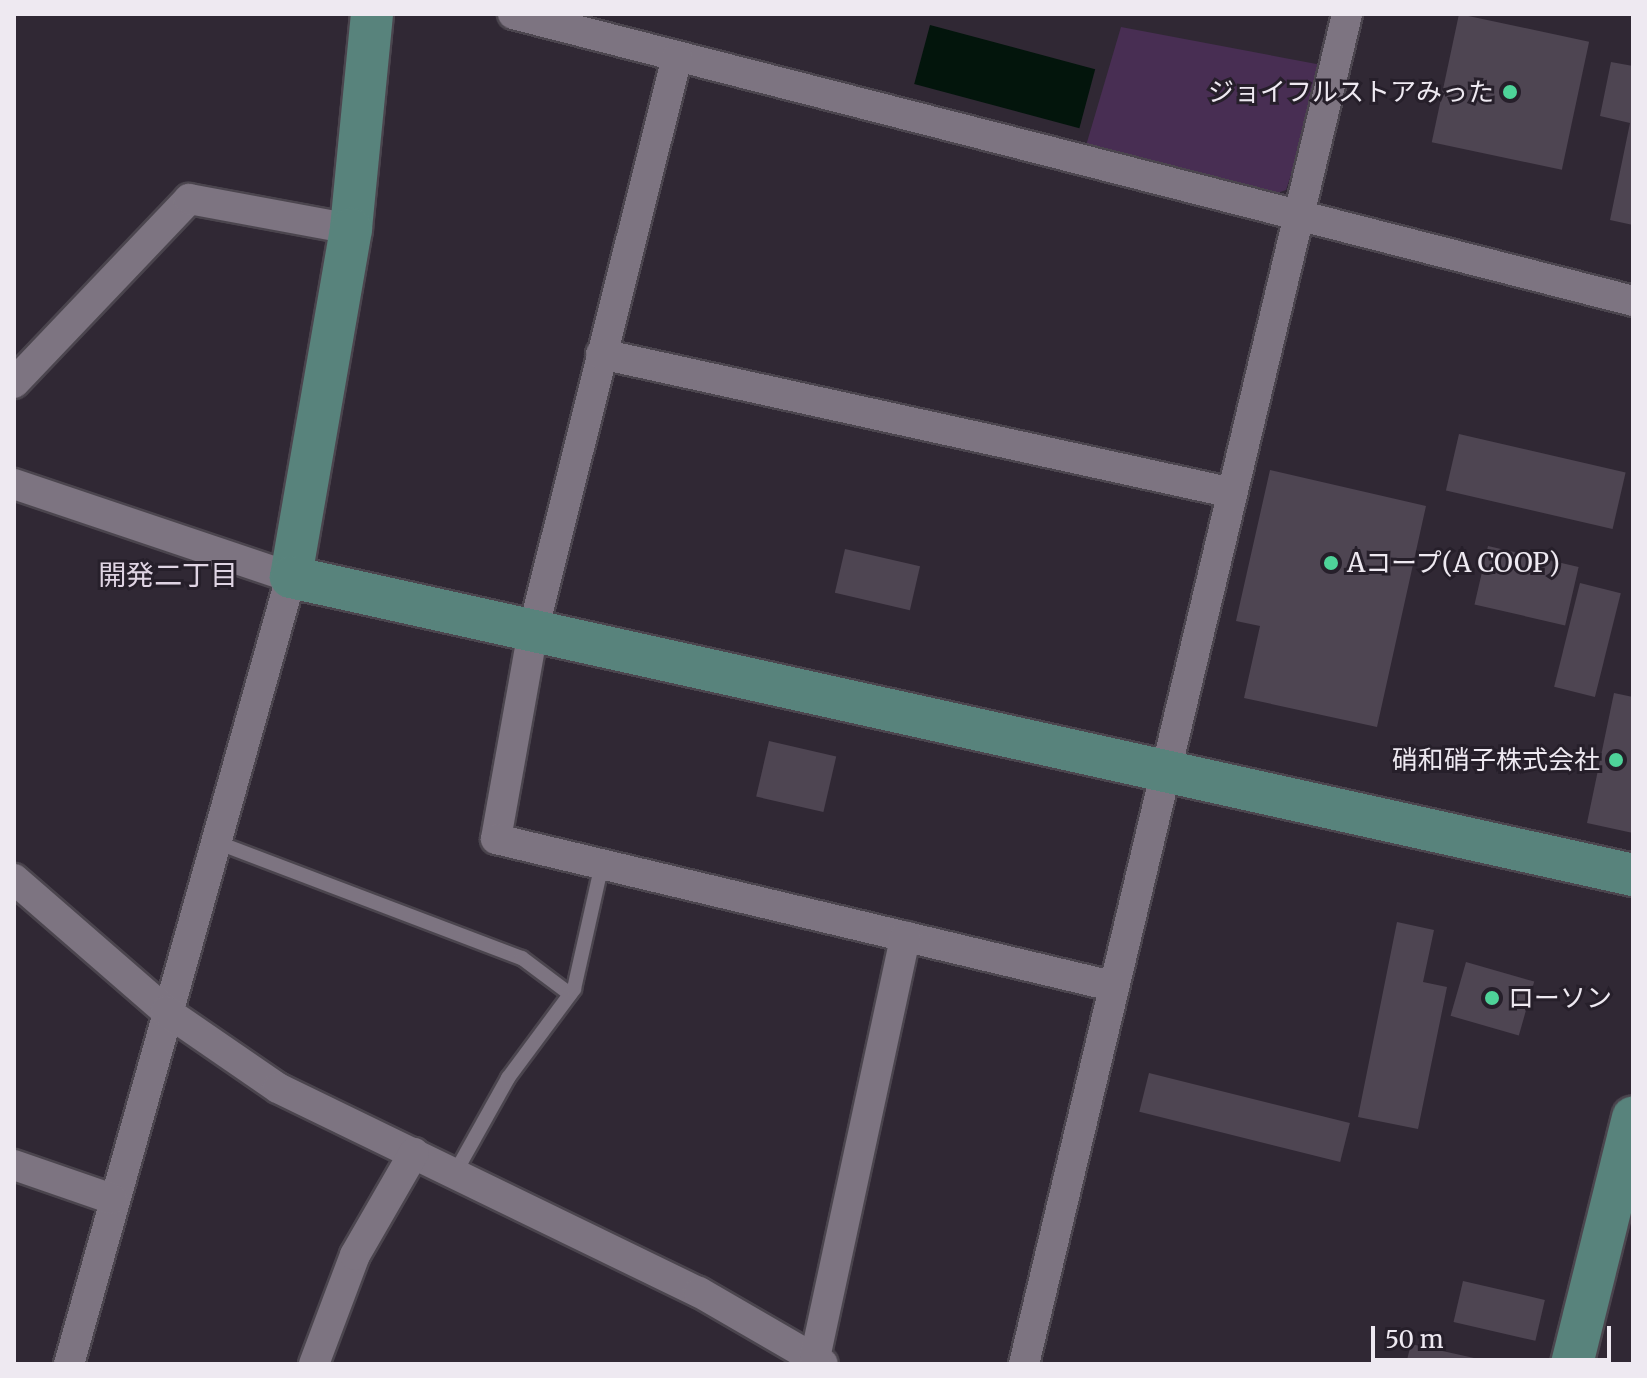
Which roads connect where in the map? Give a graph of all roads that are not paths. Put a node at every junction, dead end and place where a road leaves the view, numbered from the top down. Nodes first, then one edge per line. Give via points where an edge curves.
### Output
1 (372, 14) edge
2 (513, 14) edge
3 (1347, 14) edge
4 (677, 57) junction
5 (1294, 218) junction
6 (351, 229) junction
7 (1633, 301) edge
8 (601, 354) junction
9 (14, 383) edge
10 (14, 484) edge
11 (1228, 492) junction
12 (291, 577) junction
13 (533, 631) junction
14 (1162, 770) junction
15 (215, 842) junction
16 (602, 864) junction
17 (1633, 875) edge
18 (14, 879) edge
19 (905, 937) junction
20 (1112, 986) junction
21 (570, 994) junction
22 (166, 1011) junction
23 (1633, 1117) edge
24 (414, 1153) junction
25 (14, 1165) edge
26 (455, 1173) junction
27 (112, 1199) junction
28 (772, 1350) edge
29 (819, 1361) edge
30 (69, 1364) edge
31 (314, 1364) edge
32 (1024, 1364) edge
33 (1572, 1364) edge

1 - 6 street
2 - 4 street
3 - 5 street
4 - 5 street
4 - 8 street
5 - 7 street
5 - 11 street
6 - 9 street via 189,199
6 - 12 street
8 - 11 street
8 - 13 street
10 - 12 street
11 - 14 street
12 - 13 street
12 - 15 street
13 - 14 street
13 - 16 street via 496,839
14 - 17 street
14 - 20 street
15 - 21 lane via 522,958
15 - 22 street
16 - 19 street
16 - 21 lane via 586,957
18 - 22 street
19 - 20 street
19 - 29 street
20 - 32 street
21 - 26 lane via 508,1078
22 - 24 street via 278,1088
22 - 27 street
23 - 33 street
24 - 26 street
24 - 31 street via 355,1255
25 - 27 street
26 - 28 street
27 - 30 street
28 - 29 street

